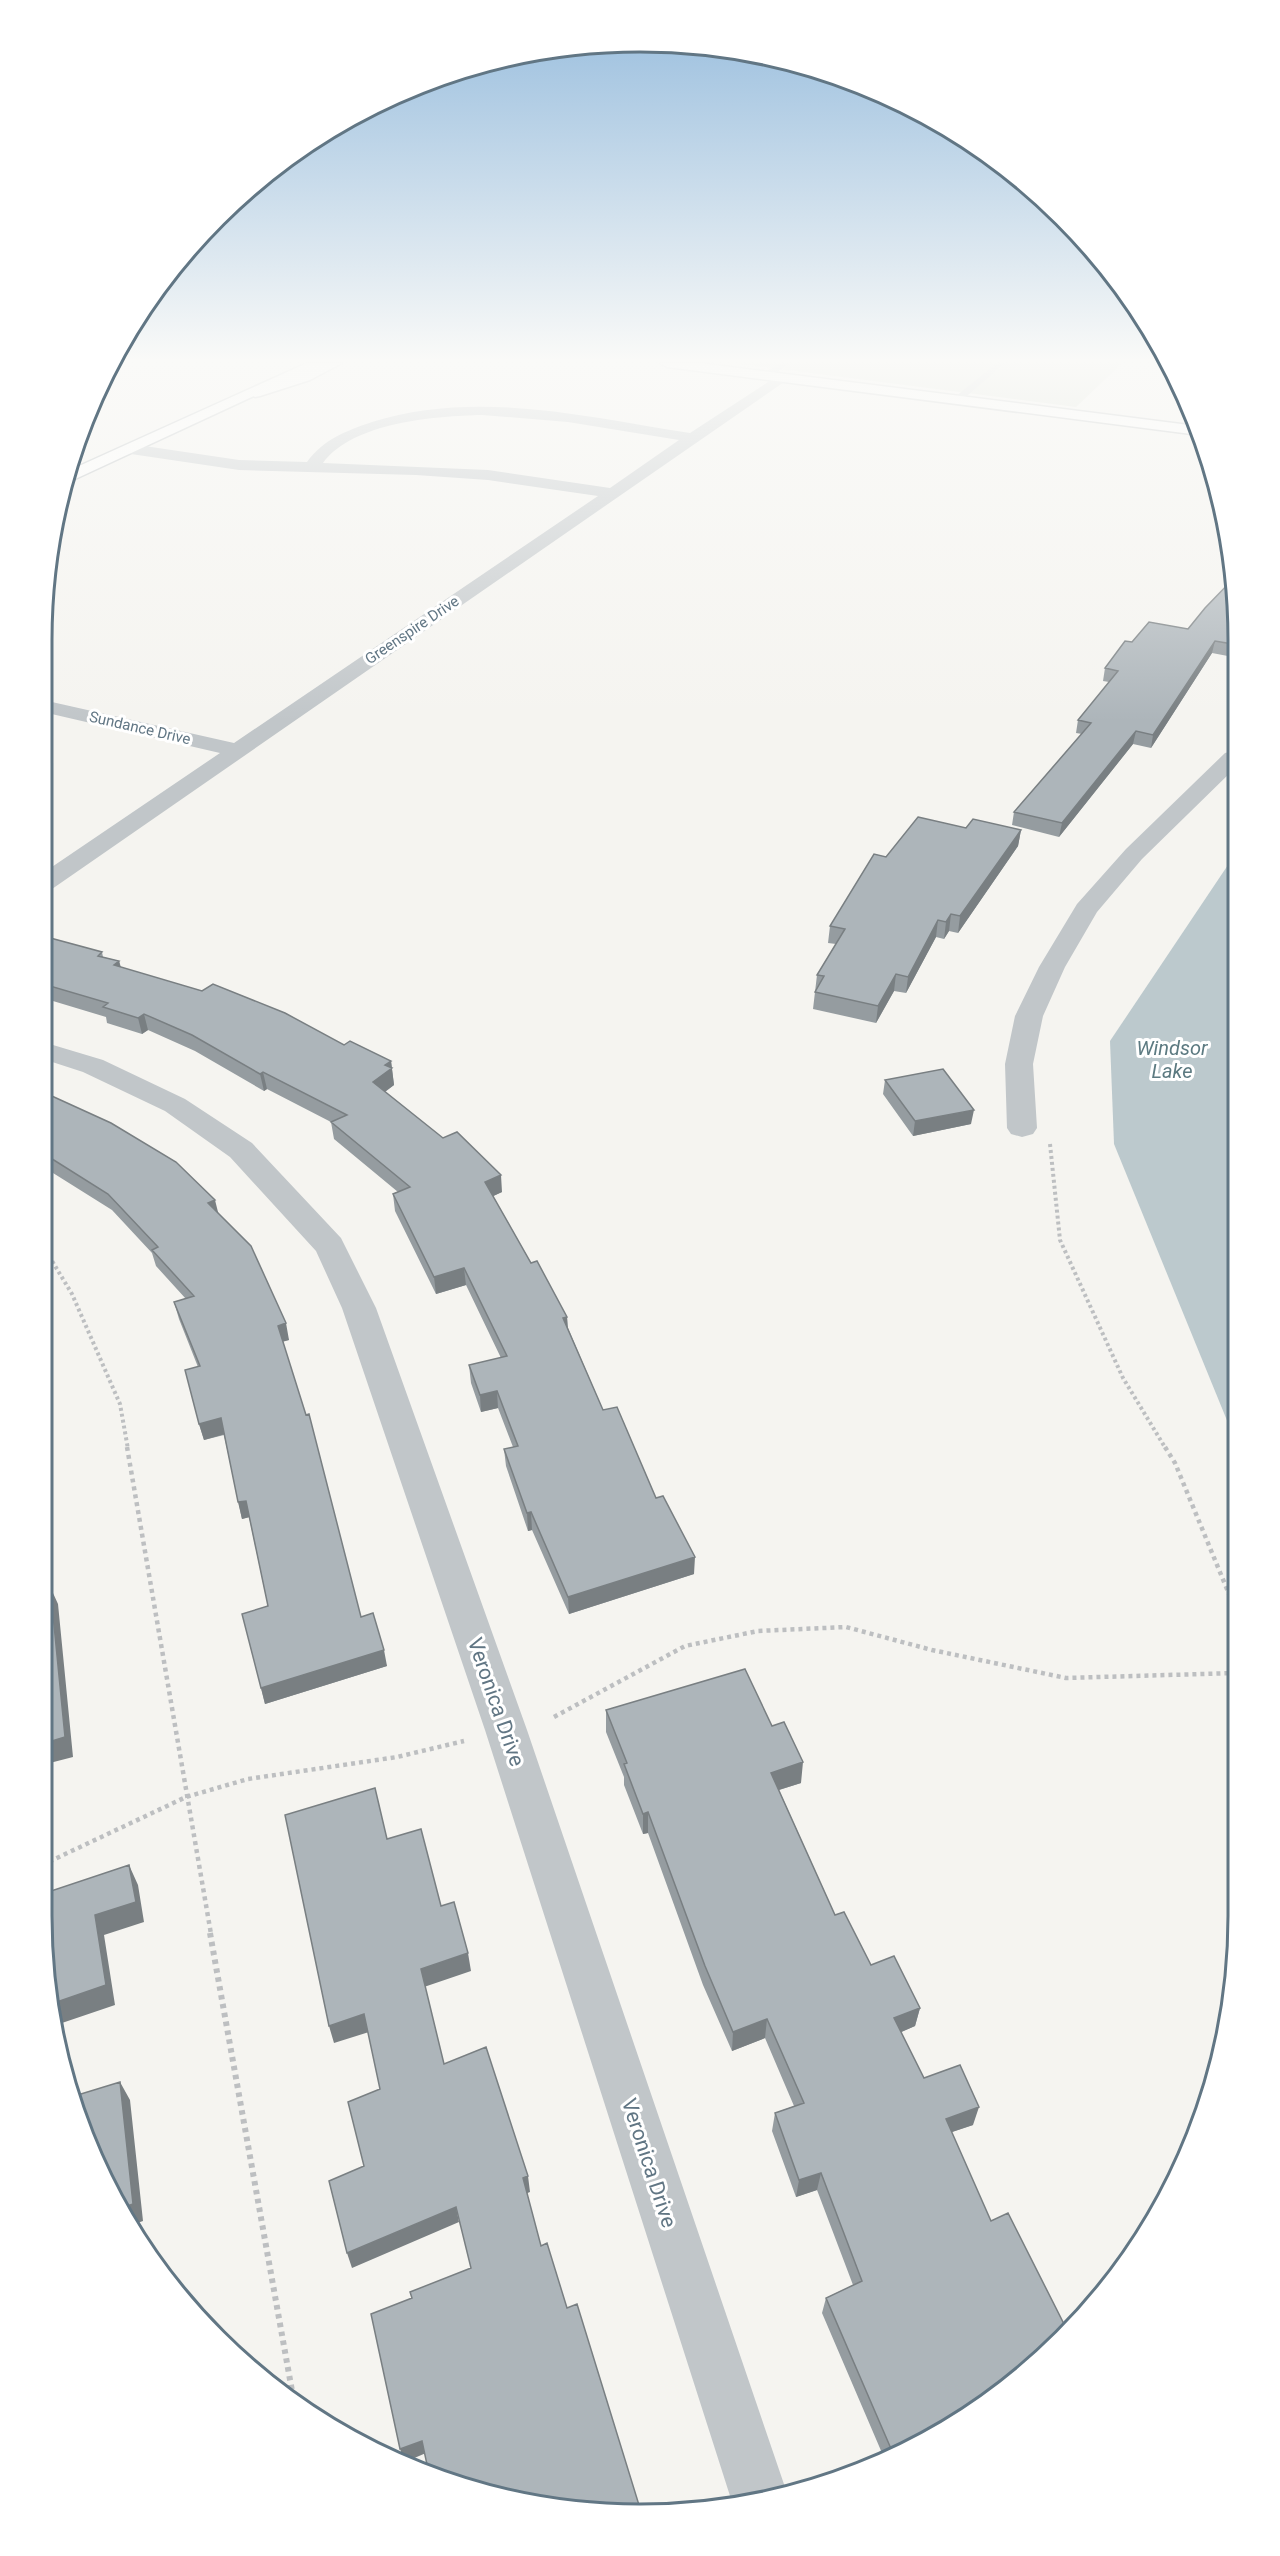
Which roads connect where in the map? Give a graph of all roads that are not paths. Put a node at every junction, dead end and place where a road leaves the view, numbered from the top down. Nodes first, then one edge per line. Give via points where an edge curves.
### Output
1 (538, 482) edge
2 (628, 482) edge
3 (612, 493) junction
4 (52, 708) edge
5 (237, 750) junction
6 (1228, 763) edge
7 (52, 878) edge
8 (52, 1053) edge
9 (1022, 1128) dead end
10 (757, 2491) edge

1 - 3 street
2 - 3 street, Greenspire Drive
3 - 5 street, Greenspire Drive
4 - 5 street, Sundance Drive
5 - 7 street, Greenspire Drive
6 - 9 street via 1134,854 1086,909 1052,967 1029,1016 1019,1065
8 - 10 street, Veronica Drive via 93,1066 175,1105 231,1144 282,1191 330,1246 359,1308 506,1730

